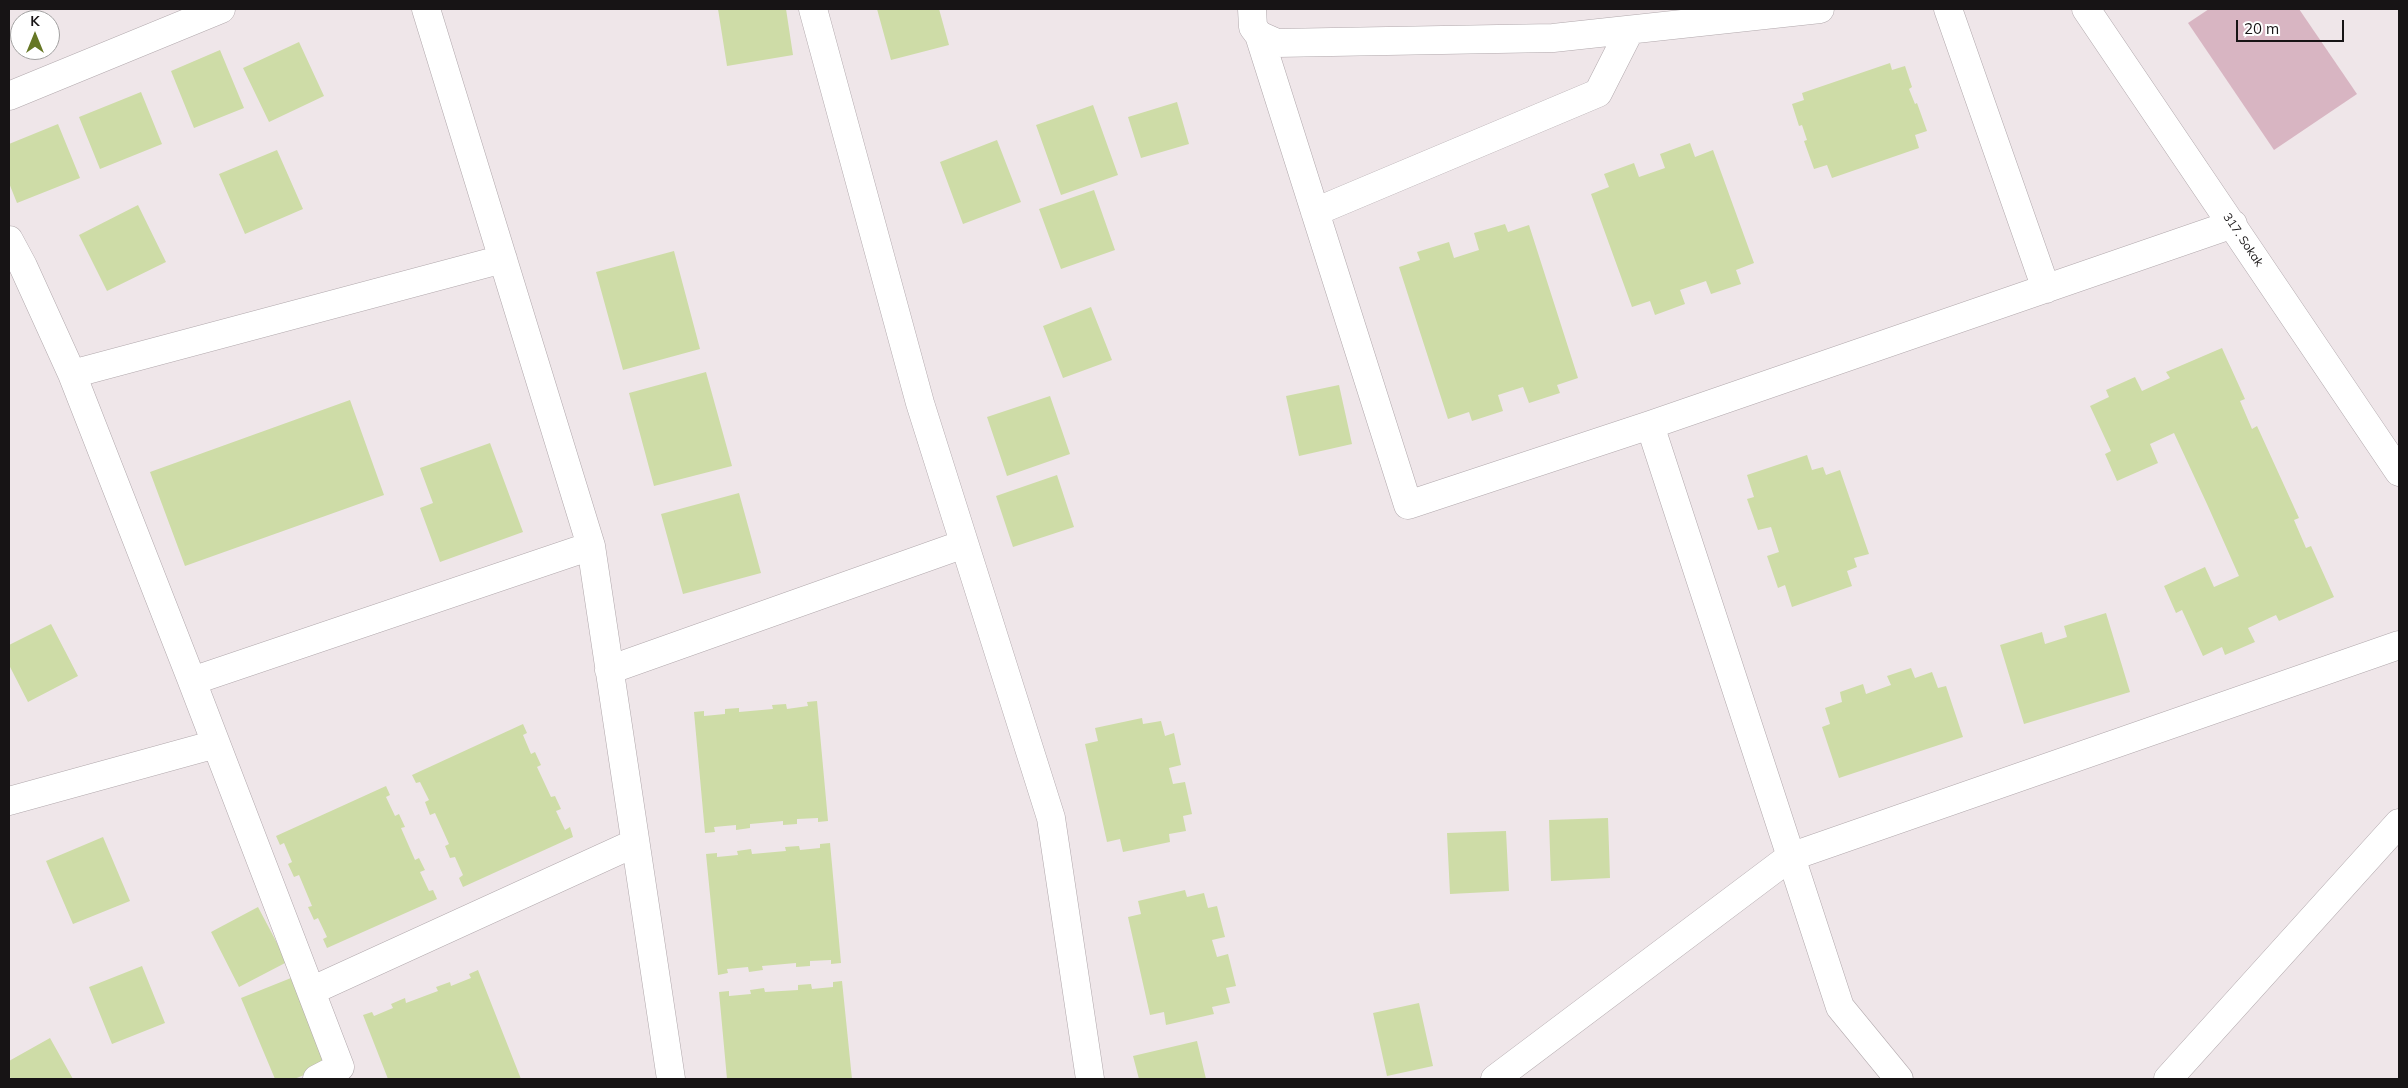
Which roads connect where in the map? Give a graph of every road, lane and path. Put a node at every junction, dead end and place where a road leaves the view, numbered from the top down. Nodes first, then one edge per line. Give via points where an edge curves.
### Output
1 (221, 9) edge
2 (426, 9) edge
3 (813, 9) edge
4 (1252, 9) edge
5 (1820, 9) edge
6 (1948, 9) edge
7 (2086, 9) edge
8 (1630, 30) junction
9 (1259, 35) junction
10 (9, 96) edge
11 (1316, 212) junction
12 (2232, 224) junction
13 (9, 240) edge
14 (502, 259) junction
15 (16, 270) edge
16 (2046, 288) junction
17 (72, 374) junction
18 (1650, 425) junction
19 (2399, 472) edge
20 (964, 544) junction
21 (591, 546) junction
22 (2399, 645) edge
23 (609, 670) junction
24 (192, 681) junction
25 (216, 744) junction
26 (9, 801) edge
27 (2399, 823) edge
28 (635, 843) junction
29 (1790, 857) junction
30 (311, 991) junction
31 (317, 1079) edge
32 (671, 1079) edge
33 (1090, 1079) edge
34 (1495, 1079) edge
35 (1898, 1079) edge
36 (2168, 1079) edge

1 - 10 street
2 - 14 street
3 - 20 street via 920,404
4 - 9 street via 1253,27
5 - 8 street
6 - 16 street
7 - 12 street, 317. Sokak
8 - 9 street via 1553,38 1296,43 1277,43
8 - 11 street via 1598,93
9 - 11 street
11 - 18 street via 1408,505
12 - 16 street
12 - 19 street, 317. Sokak
13 - 15 street
14 - 17 street
14 - 21 street
15 - 17 street
16 - 18 street
17 - 24 street
18 - 29 street
20 - 23 street
20 - 33 street via 1051,818
21 - 23 street
21 - 24 street
22 - 29 street
23 - 28 street
24 - 25 street
25 - 26 street
25 - 30 street
27 - 36 street
28 - 30 street
28 - 32 street
29 - 34 street
29 - 35 street via 1840,1008
30 - 31 street via 340,1067

